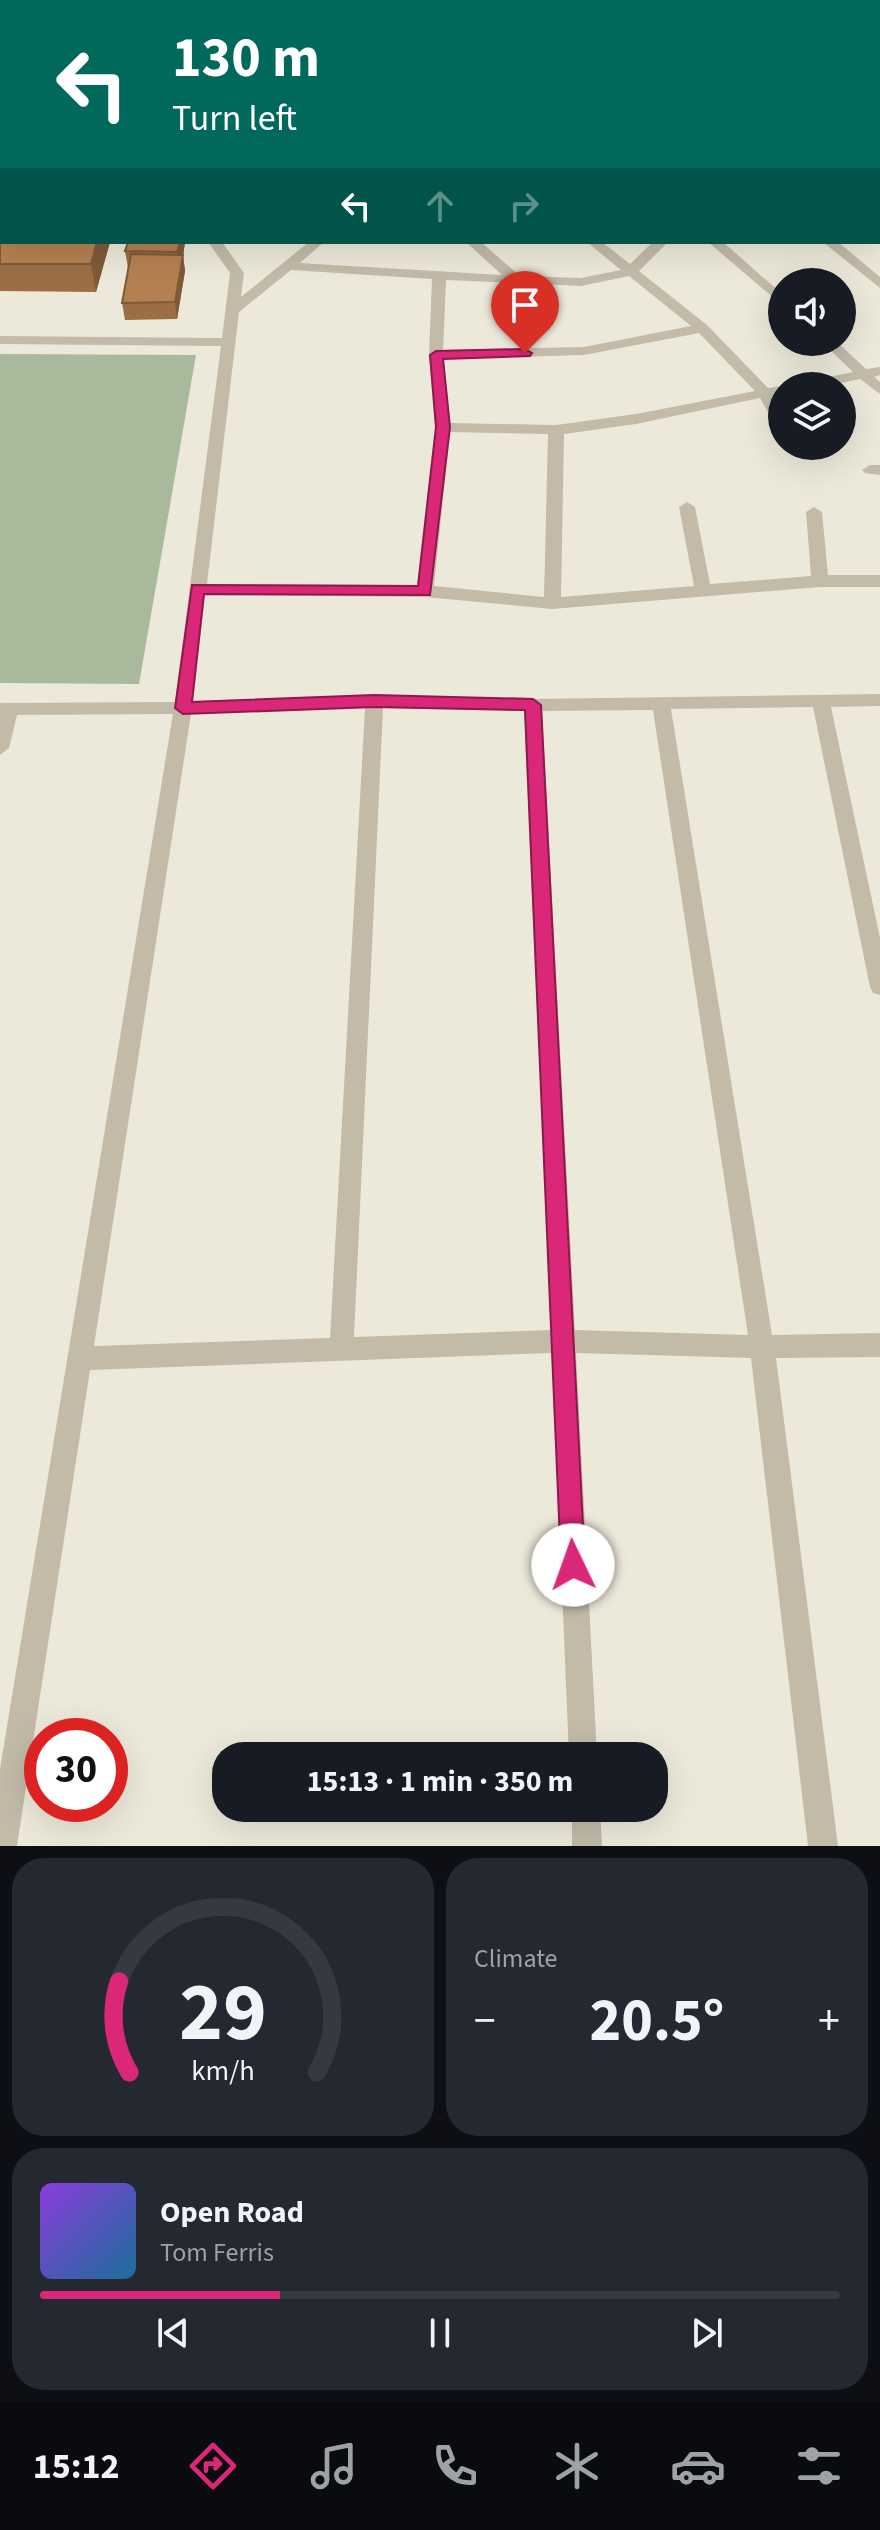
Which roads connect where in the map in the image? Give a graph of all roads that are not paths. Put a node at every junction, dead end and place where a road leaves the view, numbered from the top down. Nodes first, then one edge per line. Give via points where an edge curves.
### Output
1 (225, 244) edge
2 (315, 244) edge
3 (475, 244) edge
4 (596, 244) edge
5 (659, 244) edge
6 (717, 244) edge
7 (832, 244) edge
8 (290, 266) junction
9 (630, 272) junction
10 (439, 276) junction
11 (516, 280) junction
12 (880, 284) edge
13 (768, 289) edge
14 (233, 310) junction
15 (702, 328) junction
16 (0, 340) edge
17 (230, 342) junction
18 (436, 355) junction
19 (849, 356) edge
20 (874, 373) edge
21 (880, 390) edge
22 (768, 392) edge
23 (765, 393) junction
24 (768, 399) edge
25 (443, 427) junction
26 (556, 430) junction
27 (687, 507) dead end
28 (814, 512) dead end
29 (820, 581) junction
30 (880, 581) edge
31 (197, 589) junction
32 (703, 589) junction
33 (425, 591) junction
34 (552, 603) junction
35 (880, 700) edge
36 (374, 701) junction
37 (821, 701) junction
38 (661, 703) junction
39 (533, 705) junction
40 (183, 708) junction
41 (4, 709) edge
42 (0, 748) edge
43 (880, 987) edge
44 (562, 1341) junction
45 (880, 1345) edge
46 (762, 1347) junction
47 (341, 1351) junction
48 (82, 1358) junction
49 (582, 1742) edge
50 (586, 1822) edge
51 (2, 1846) edge
52 (587, 1846) edge
53 (823, 1846) edge

1 - 14 street via 237,273
2 - 8 street
3 - 11 street
4 - 9 street
5 - 9 street
6 - 13 street
7 - 12 street
8 - 10 street
8 - 14 street
9 - 11 street via 581,282
9 - 15 street
10 - 11 street
10 - 18 street
14 - 17 street
15 - 18 street via 584,351
15 - 23 street
16 - 17 street
17 - 31 street
18 - 25 street
19 - 20 street
20 - 21 street
22 - 23 street
23 - 24 street
23 - 26 street
25 - 26 street
25 - 33 street
26 - 34 street
27 - 32 street
28 - 29 street
29 - 30 street
29 - 32 street
31 - 33 street
31 - 40 street
32 - 34 street
33 - 34 street
35 - 37 street
36 - 39 street
36 - 40 street
36 - 47 street
37 - 38 street
37 - 43 street
38 - 39 street
38 - 46 street
39 - 44 street
40 - 41 street
40 - 48 street
41 - 42 street
44 - 46 street
44 - 47 street
44 - 49 street
45 - 46 street
46 - 53 street
47 - 48 street
48 - 51 street
50 - 52 street

